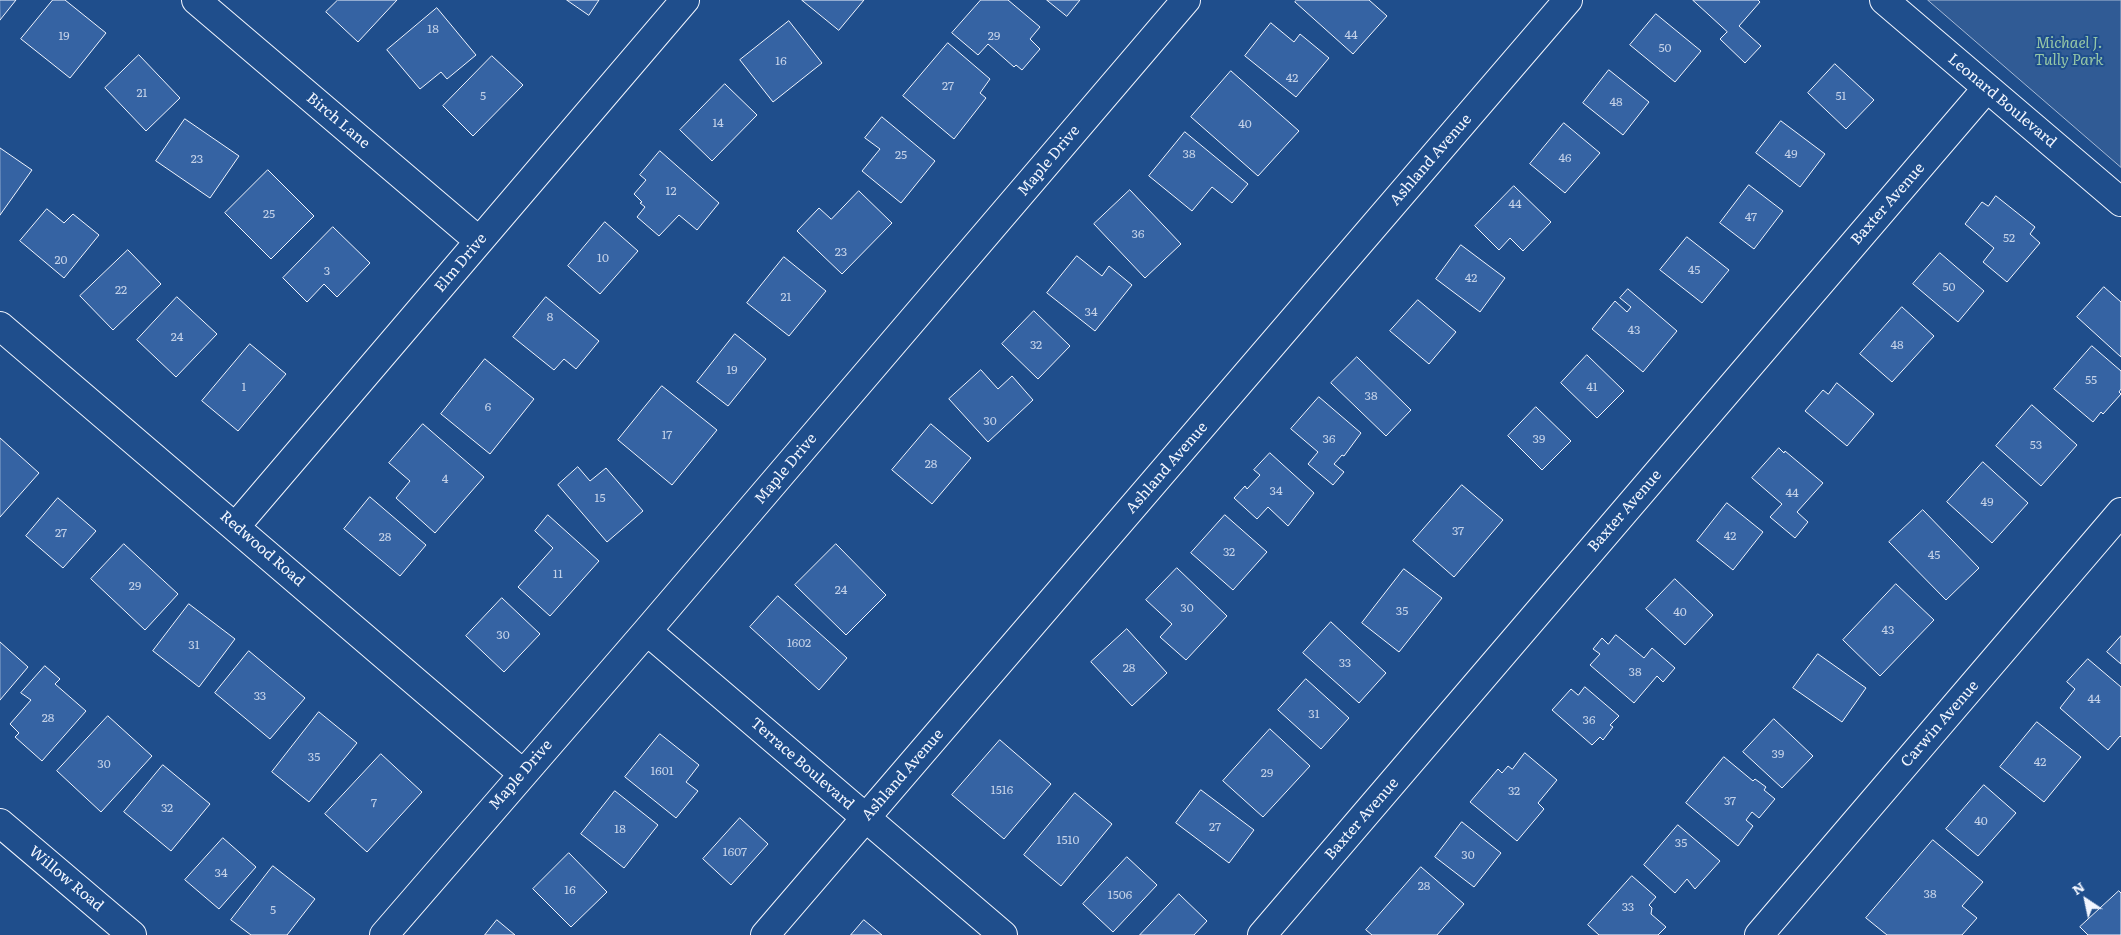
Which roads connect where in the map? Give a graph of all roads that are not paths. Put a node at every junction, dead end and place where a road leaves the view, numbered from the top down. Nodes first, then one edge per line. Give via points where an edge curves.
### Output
1 (196, 0) edge
2 (685, 0) edge
3 (1186, 0) edge
4 (1568, 0) edge
5 (1884, 0) edge
6 (1987, 88) junction
7 (2121, 202) edge
8 (479, 241) junction
9 (0, 326) edge
10 (2121, 512) edge
11 (236, 526) junction
12 (648, 631) junction
13 (522, 773) junction
14 (866, 818) junction
15 (0, 823) edge
16 (132, 935) edge
17 (384, 935) edge
18 (765, 935) edge
19 (1003, 935) edge
20 (1262, 935) edge
21 (1759, 935) edge

1 - 8 street, Birch Lane
2 - 8 street, Elm Drive
3 - 12 street, Maple Drive
4 - 14 street, Ashland Avenue
5 - 6 street, Leonard Boulevard
6 - 7 street, Leonard Boulevard
6 - 20 street, Baxter Avenue
8 - 11 street, Elm Drive
9 - 11 street, Redwood Road
10 - 21 street, Carwin Avenue
11 - 13 street, Redwood Road
12 - 13 street, Maple Drive
12 - 14 street, Terrace Boulevard
13 - 17 street, Maple Drive
14 - 18 street, Ashland Avenue
14 - 19 street, Terrace Boulevard
15 - 16 street, Willow Road

